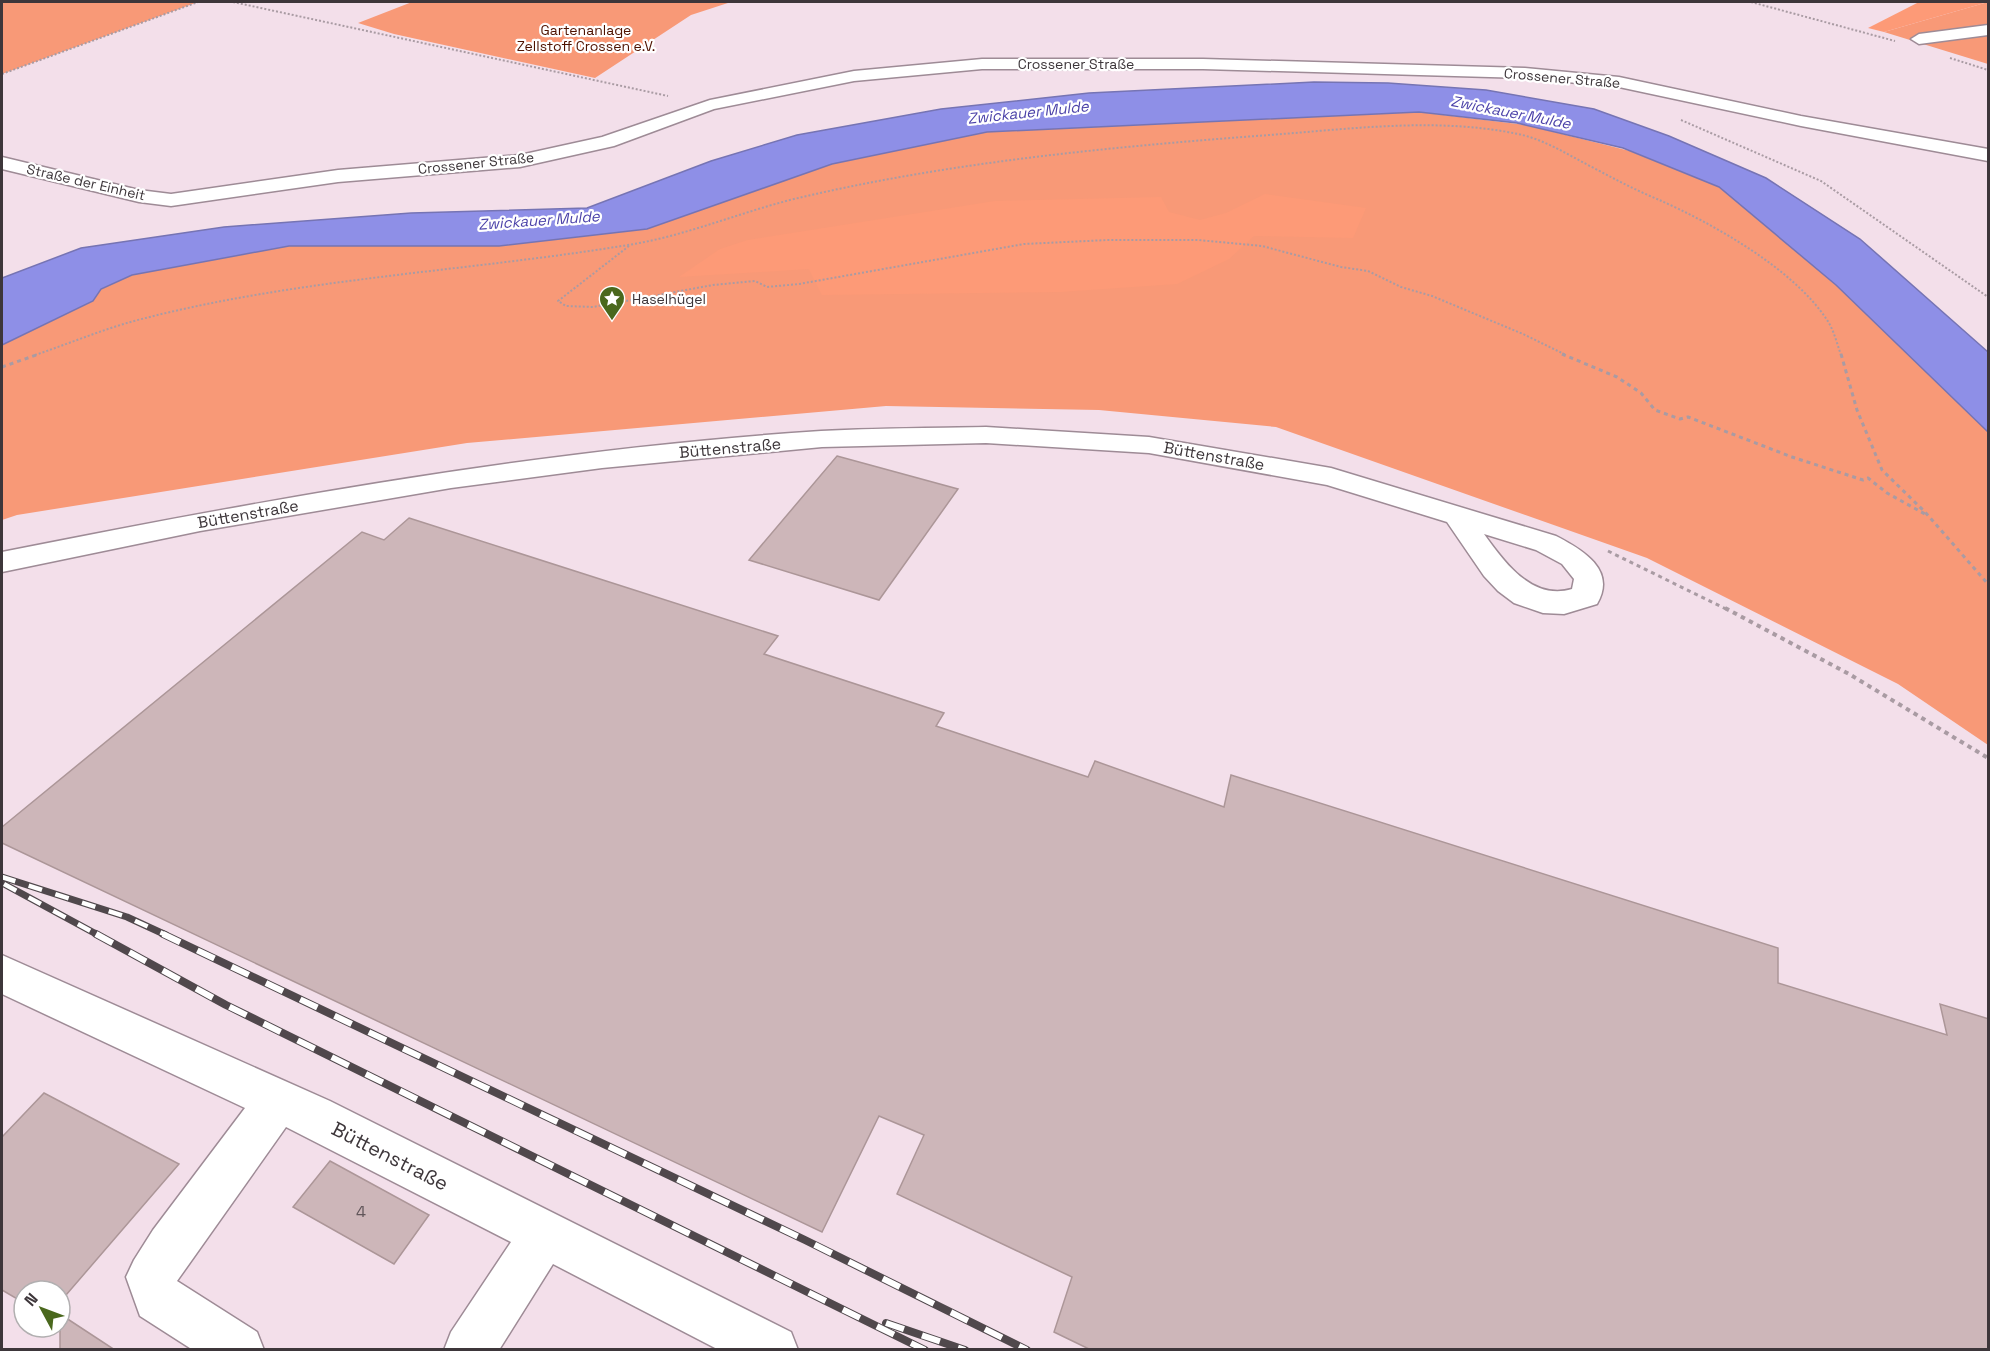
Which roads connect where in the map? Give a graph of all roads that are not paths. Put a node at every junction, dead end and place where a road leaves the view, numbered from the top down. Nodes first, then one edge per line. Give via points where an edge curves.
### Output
1 (1989, 30) edge
2 (1919, 39) dead end
3 (1989, 155) edge
4 (2, 163) edge
5 (171, 200) joint
6 (1457, 516) dead end
7 (2, 562) edge
8 (2, 974) edge
9 (278, 1101) junction
10 (545, 1234) junction
11 (239, 1350) edge
12 (469, 1350) edge
13 (773, 1350) edge

1 - 2 street
3 - 5 street, Crossener Straße via 1801,121 1619,82 1525,74 1203,64 982,64 854,76 710,105 607,142 520,161 338,176
4 - 5 street, Straße der Einheit
6 - 7 street, Büttenstraße via 1331,477 1149,445 986,435 822,439 451,479 200,522
8 - 9 street, Büttenstraße
9 - 10 street, Büttenstraße
9 - 11 street via 151,1277 158,1298
10 - 12 street
10 - 13 street, Büttenstraße

